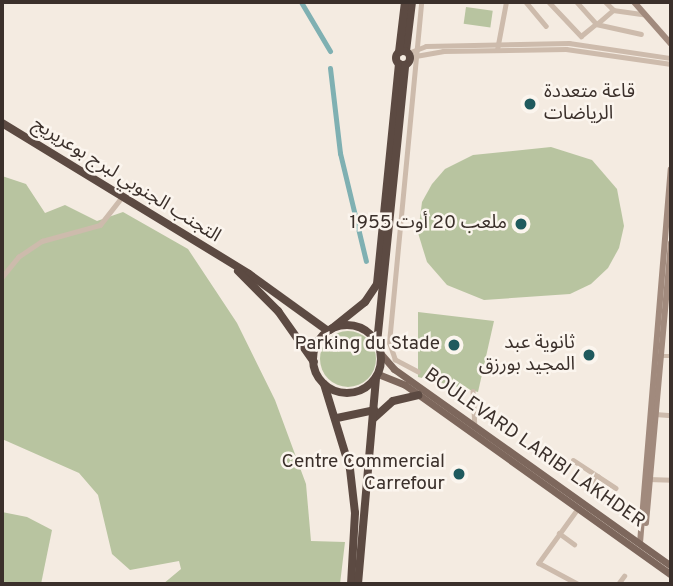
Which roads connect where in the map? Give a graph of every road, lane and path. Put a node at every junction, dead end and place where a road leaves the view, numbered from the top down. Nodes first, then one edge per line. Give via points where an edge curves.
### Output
1 (404, 2) edge
2 (412, 2) edge
3 (421, 2) edge
4 (506, 2) edge
5 (526, 2) edge
6 (549, 2) edge
7 (576, 2) edge
8 (605, 2) edge
9 (634, 2) edge
10 (613, 10) junction
11 (645, 14) junction
12 (596, 24) junction
13 (546, 26) dead end
14 (641, 34) dead end
15 (497, 43) junction
16 (671, 44) edge
17 (497, 50) junction
18 (408, 56) junction
19 (671, 58) edge
20 (671, 64) edge
21 (2, 123) edge
22 (671, 169) edge
23 (122, 197) junction
24 (671, 243) edge
25 (234, 265) junction
26 (2, 277) edge
27 (329, 331) junction
28 (389, 343) junction
29 (379, 348) junction
30 (659, 356) junction
31 (671, 356) edge
32 (314, 362) junction
33 (418, 372) dead end
34 (377, 376) junction
35 (324, 384) junction
36 (473, 391) dead end
37 (418, 395) junction
38 (374, 410) junction
39 (653, 414) junction
40 (671, 415) edge
41 (337, 418) junction
42 (373, 421) junction
43 (473, 429) junction
44 (573, 460) dead end
45 (598, 477) junction
46 (648, 479) junction
47 (671, 480) edge
48 (592, 486) dead end
49 (617, 488) dead end
50 (578, 508) junction
51 (559, 533) junction
52 (575, 544) dead end
53 (641, 547) junction
54 (671, 566) edge
55 (671, 575) edge
56 (624, 576) dead end
57 (351, 584) edge
58 (358, 584) edge
59 (578, 584) edge
60 (618, 584) edge

1 - 18 highway
2 - 18 highway
3 - 18 street
4 - 15 street
5 - 13 street
6 - 12 street via 579,36
7 - 12 street
8 - 10 street
9 - 11 street
10 - 11 street
10 - 12 street
11 - 16 street
12 - 14 street
15 - 17 street
15 - 18 street
15 - 19 street via 569,43
17 - 18 street
17 - 20 street via 570,49
18 - 27 highway via 378,280 368,299
18 - 28 street
18 - 29 highway
21 - 23 highway, التجنب الجنوبي لبرج بوعريريج
22 - 30 street
23 - 25 highway, التجنب الجنوبي لبرج بوعريريج
23 - 26 street via 100,225 42,241 18,257
24 - 30 street
25 - 27 highway, التجنب الجنوبي لبرج بوعريريج
25 - 32 highway, التجنب الجنوبي لبرج بوعريريج via 278,312
27 - 29 highway via 354,326
27 - 32 highway via 318,342
28 - 29 highway
28 - 33 street via 395,360
29 - 34 highway
29 - 43 main road, BOULEVARD LARIBI LAKHDER via 392,368
30 - 31 street
30 - 39 street
32 - 35 highway
34 - 35 highway via 365,388 350,393
34 - 37 main road, BOULEVARD LARIBI LAKHDER
34 - 38 highway
35 - 41 highway
36 - 43 street
37 - 42 highway via 388,404
37 - 43 main road, BOULEVARD LARIBI LAKHDER
38 - 41 highway
38 - 42 highway
39 - 40 street
39 - 46 street
41 - 57 highway via 355,513
42 - 58 highway
43 - 50 main road, BOULEVARD LARIBI LAKHDER
43 - 53 main road, BOULEVARD LARIBI LAKHDER
44 - 45 street
45 - 48 street
45 - 49 street
46 - 47 street
46 - 53 street
50 - 51 street
50 - 53 main road, BOULEVARD LARIBI LAKHDER
51 - 52 street
51 - 59 street via 539,564
53 - 54 main road, BOULEVARD LARIBI LAKHDER
53 - 55 main road, BOULEVARD LARIBI LAKHDER
56 - 60 street

